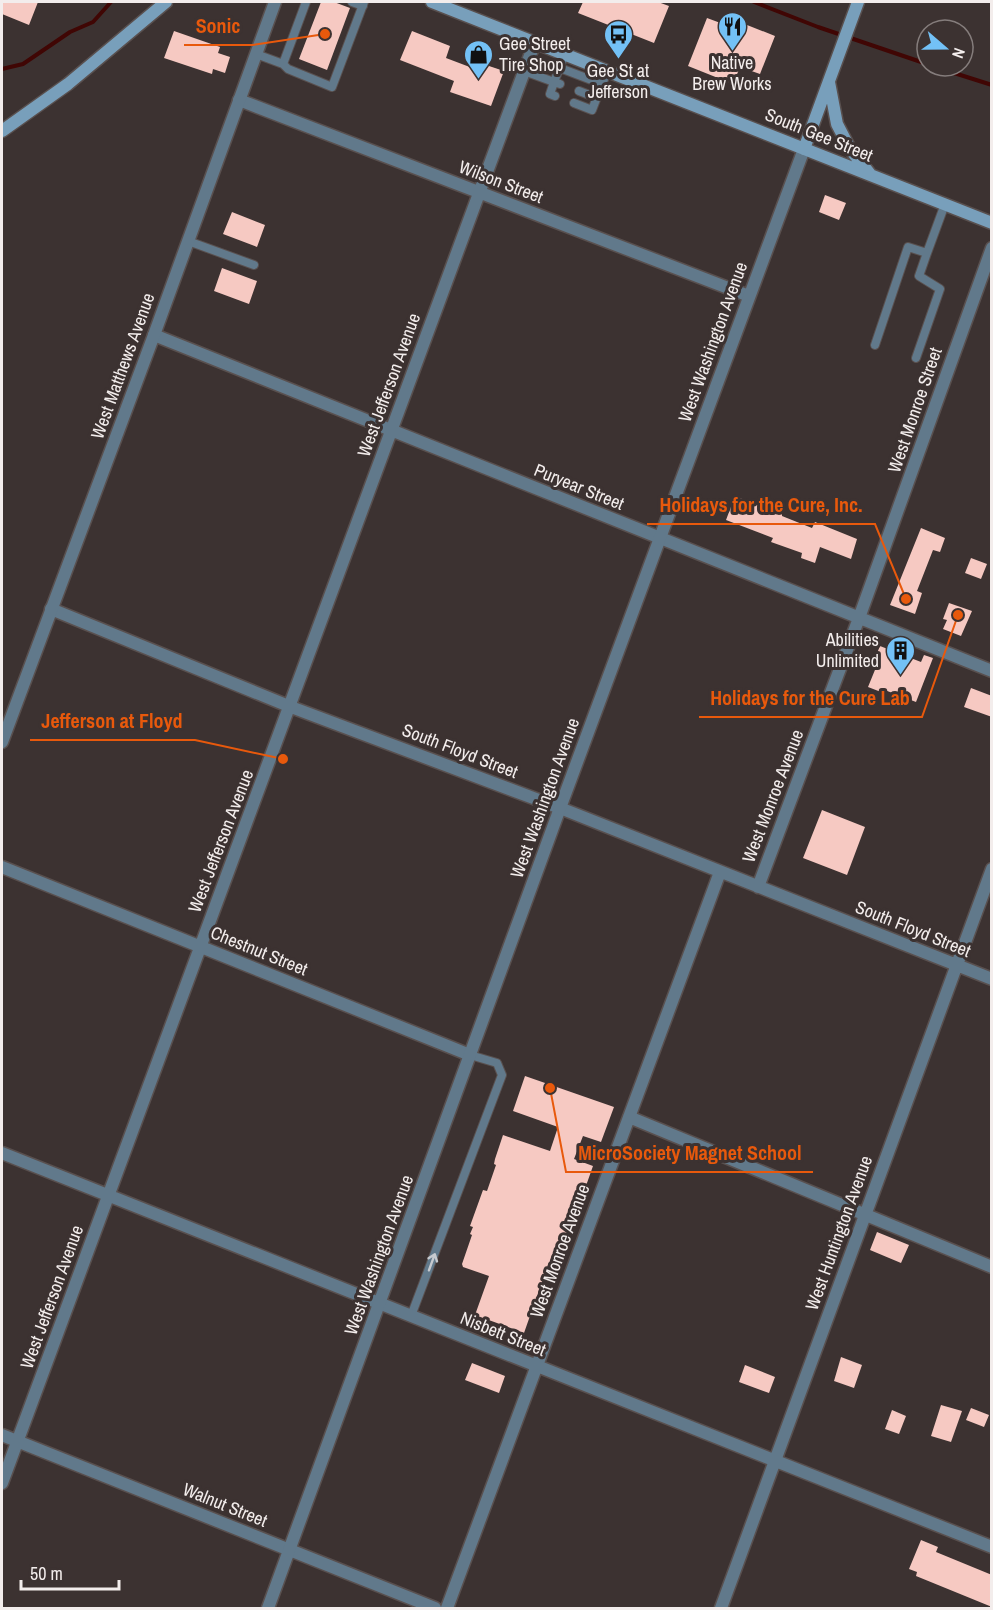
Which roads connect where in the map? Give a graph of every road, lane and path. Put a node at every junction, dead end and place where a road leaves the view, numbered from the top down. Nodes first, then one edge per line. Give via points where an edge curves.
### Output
1 (164, 2) edge
2 (275, 2) edge
3 (306, 2) edge
4 (352, 2) edge
5 (432, 2) edge
6 (363, 4) edge
7 (856, 4) edge
8 (535, 42) junction
9 (256, 54) junction
10 (565, 54) junction
11 (283, 64) junction
12 (560, 68) junction
13 (608, 70) junction
14 (524, 71) junction
15 (829, 82) junction
16 (557, 83) junction
17 (602, 84) junction
18 (579, 91) dead end
19 (555, 96) dead end
20 (597, 98) junction
21 (239, 100) junction
22 (574, 103) dead end
23 (2, 131) edge
24 (804, 149) junction
25 (871, 175) junction
26 (478, 192) junction
27 (945, 204) junction
28 (992, 223) edge
29 (188, 241) junction
30 (992, 248) edge
31 (927, 253) junction
32 (254, 265) dead end
33 (749, 296) junction
34 (154, 335) junction
35 (875, 345) dead end
36 (916, 358) dead end
37 (391, 432) junction
38 (661, 540) junction
39 (51, 609) junction
40 (860, 618) junction
41 (992, 671) edge
42 (291, 707) junction
43 (2, 742) edge
44 (560, 808) junction
45 (2, 867) edge
46 (992, 869) edge
47 (720, 872) junction
48 (758, 887) junction
49 (201, 947) junction
50 (957, 966) junction
51 (992, 979) edge
52 (470, 1055) junction
53 (630, 1118) junction
54 (2, 1153) edge
55 (109, 1195) junction
56 (865, 1215) junction
57 (992, 1267) edge
58 (380, 1304) junction
59 (411, 1316) junction
60 (537, 1366) junction
61 (2, 1435) edge
62 (17, 1442) junction
63 (775, 1462) junction
64 (2, 1483) edge
65 (992, 1547) edge
66 (290, 1550) junction
67 (268, 1608) edge
68 (435, 1608) edge
69 (447, 1608) edge
70 (721, 1608) edge

1 - 23 main road via 68,84
2 - 9 street, West Matthews Avenue
3 - 11 lane
4 - 6 lane
5 - 8 main road, South Gee Street
6 - 11 lane via 332,87
7 - 15 main road, West Washington Avenue
8 - 10 main road, South Gee Street
8 - 14 street, West Jefferson Avenue
9 - 11 lane
9 - 21 street, West Matthews Avenue
10 - 12 lane
10 - 13 main road, South Gee Street
12 - 16 lane
12 - 17 lane
13 - 17 lane
13 - 24 main road, South Gee Street
14 - 16 lane
14 - 26 street, West Jefferson Avenue
15 - 24 main road, West Washington Avenue
15 - 25 main road via 837,124 850,149
16 - 19 lane via 550,94
17 - 20 lane
18 - 20 lane
20 - 22 lane via 592,110
21 - 26 street, Wilson Street
21 - 29 street, West Matthews Avenue
24 - 25 main road, South Gee Street
24 - 33 street, West Washington Avenue
25 - 27 main road, South Gee Street
26 - 33 street, Wilson Street
26 - 37 street, West Jefferson Avenue
27 - 28 main road, South Gee Street
27 - 31 lane
29 - 32 lane
29 - 34 street, West Matthews Avenue
30 - 40 street, West Monroe Street
31 - 35 lane via 908,247
31 - 36 lane via 920,276 940,289
33 - 38 street, West Washington Avenue
34 - 37 street, Puryear Street
34 - 39 street, West Matthews Avenue
37 - 38 street, Puryear Street
37 - 42 street, West Jefferson Avenue
38 - 40 street, Puryear Street
38 - 44 street, West Washington Avenue
39 - 42 street, South Floyd Street
39 - 43 street, West Matthews Avenue
40 - 41 street, Puryear Street
40 - 48 street, West Monroe Avenue
42 - 44 street, South Floyd Street
42 - 49 street, West Jefferson Avenue
44 - 47 street, South Floyd Street
44 - 52 street, West Washington Avenue
45 - 49 street, Chestnut Street
46 - 50 street, West Huntington Avenue
47 - 48 street, South Floyd Street
47 - 53 street, West Monroe Avenue
48 - 50 street, South Floyd Street
49 - 52 street, Chestnut Street
49 - 55 street, West Jefferson Avenue
50 - 51 street, South Floyd Street
50 - 56 street, West Huntington Avenue
52 - 58 street, West Washington Avenue
59 -> 52 lane via 502,1075 497,1063
53 - 56 street
53 - 60 street, West Monroe Avenue
54 - 55 street, Nisbett Street
55 - 58 street, Nisbett Street
55 - 62 street, West Jefferson Avenue
56 - 57 street
56 - 63 street, West Huntington Avenue
58 - 59 street, Nisbett Street
58 - 66 street, West Washington Avenue
59 - 60 street, Nisbett Street
60 - 63 street, Nisbett Street
60 - 69 street, West Monroe Avenue
61 - 62 street, Walnut Street
62 - 64 street, West Jefferson Avenue
62 - 66 street, Walnut Street
63 - 65 street, Nisbett Street
63 - 70 street, West Huntington Avenue
66 - 67 street, West Washington Avenue
66 - 68 street, Walnut Street

